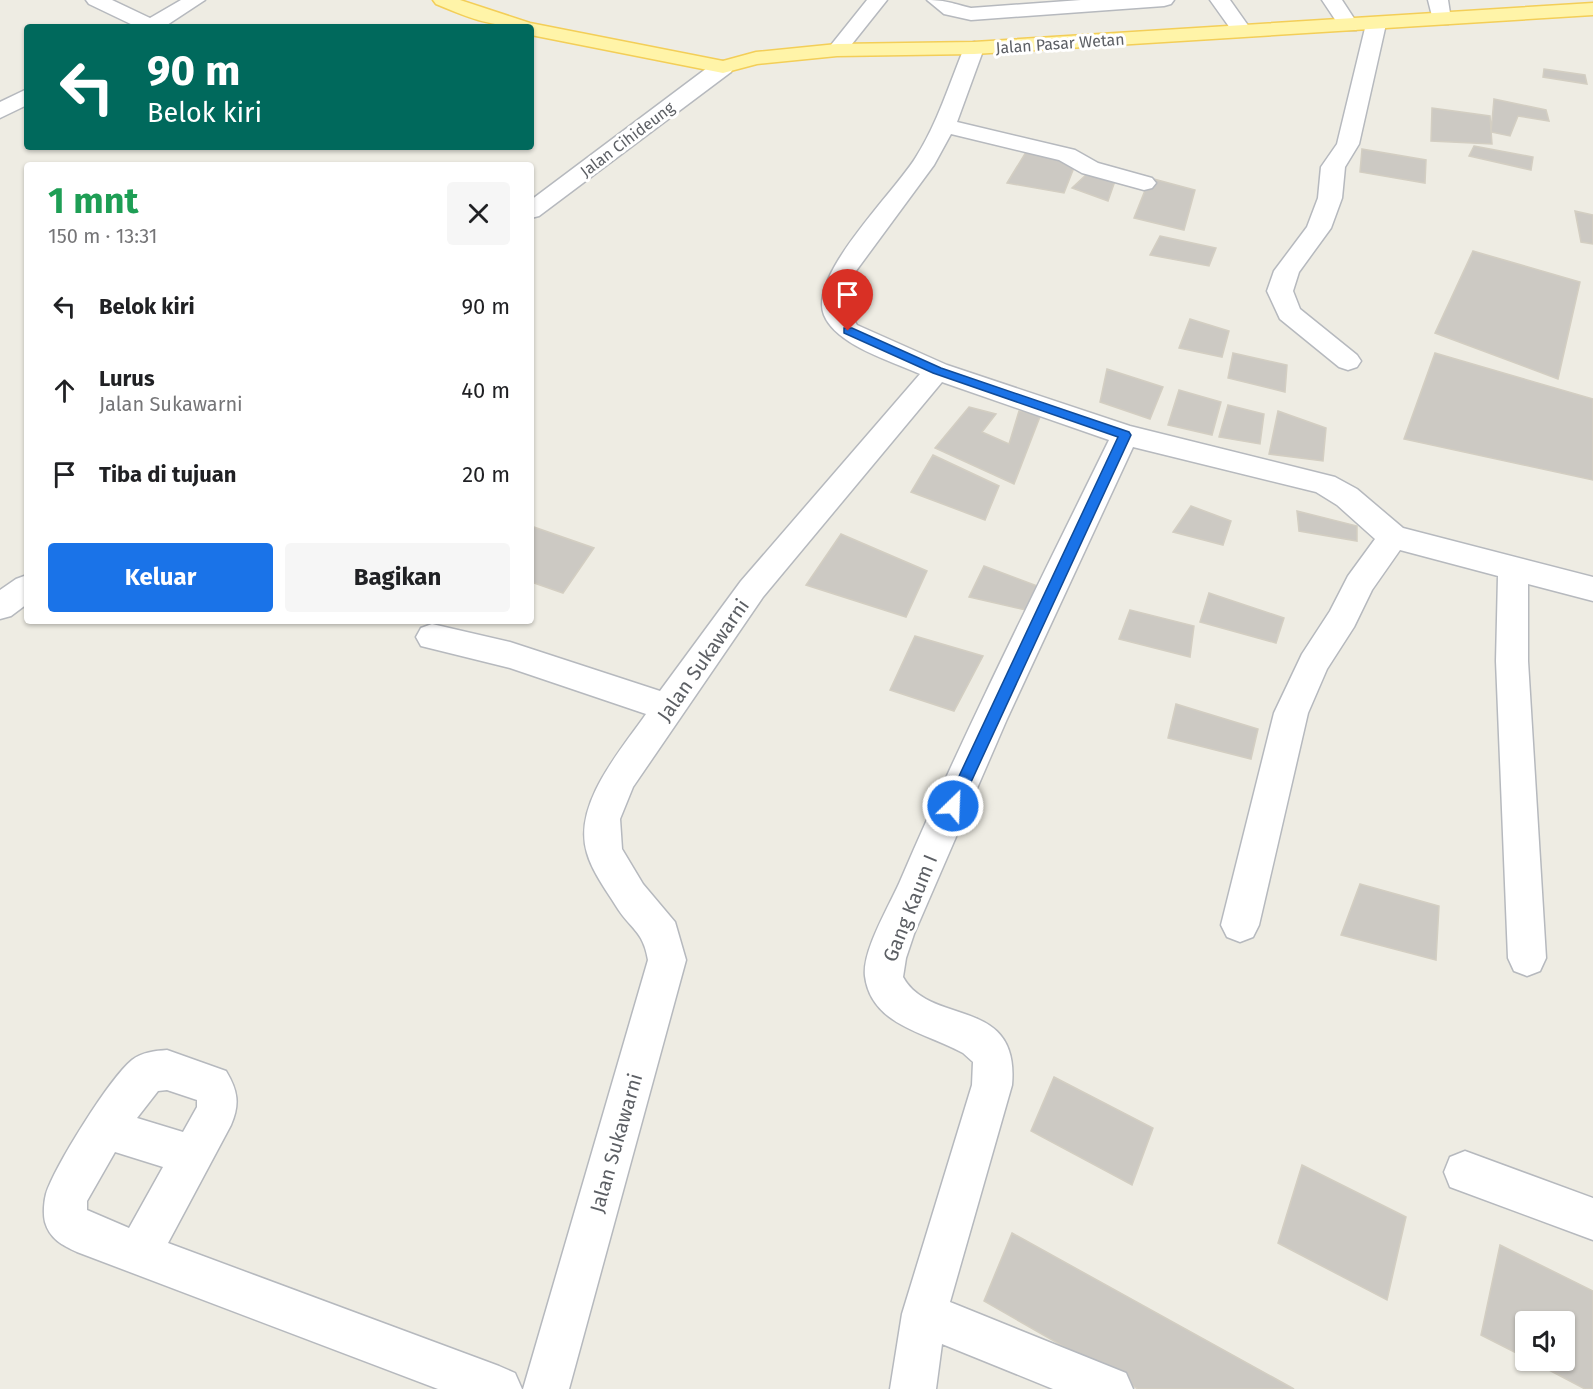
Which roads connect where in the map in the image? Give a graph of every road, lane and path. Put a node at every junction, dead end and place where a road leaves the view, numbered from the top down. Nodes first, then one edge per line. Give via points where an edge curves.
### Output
1 (96, 0) edge
2 (195, 0) edge
3 (442, 0) edge
4 (877, 0) edge
5 (937, 0) edge
6 (1164, 0) edge
7 (1220, 0) edge
8 (1332, 0) edge
9 (1589, 6) edge
10 (1439, 10) edge
11 (146, 24) edge
12 (153, 24) edge
13 (511, 24) edge
14 (1376, 24) junction
15 (1349, 26) junction
16 (534, 30) edge
17 (1242, 31) junction
18 (974, 48) junction
19 (837, 50) junction
20 (723, 67) junction
21 (24, 98) edge
22 (0, 111) edge
23 (944, 126) junction
24 (1144, 183) dead end
25 (534, 209) edge
26 (1348, 361) dead end
27 (937, 371) junction
28 (1125, 435) junction
29 (1393, 537) junction
30 (1514, 567) junction
31 (24, 589) edge
32 (1593, 589) edge
33 (0, 607) edge
34 (432, 637) dead end
35 (667, 706) junction
36 (1240, 925) dead end
37 (1527, 958) dead end
38 (106, 1128) junction
39 (191, 1156) junction
40 (1465, 1172) dead end
41 (1593, 1219) edge
42 (139, 1252) junction
43 (924, 1314) junction
44 (499, 1389) edge
45 (546, 1389) edge
46 (913, 1389) edge
47 (1110, 1389) edge

1 - 11 street
2 - 12 street
3 - 13 main road
4 - 19 street
5 - 6 street via 951,10 971,14
7 - 17 street
8 - 15 street
9 - 10 main road, Jalan Pasar Wetan
10 - 14 main road, Jalan Pasar Wetan
14 - 15 main road, Jalan Pasar Wetan
14 - 26 street via 1348,144 1333,167 1330,198 1320,228 1287,271 1280,291 1289,312
15 - 17 main road, Jalan Pasar Wetan
16 - 20 main road, Jalan Pasar Wetan
17 - 18 main road, Jalan Pasar Wetan
18 - 19 main road, Jalan Pasar Wetan
18 - 23 street
19 - 20 main road, Jalan Pasar Wetan via 771,56
20 - 25 street, Jalan Cihideung
21 - 22 street
23 - 24 street via 1067,155 1090,168
23 - 27 street via 926,160 841,274 834,296 837,315 848,331
27 - 28 street
27 - 35 street, Jalan Sukawarni via 752,589
28 - 29 street via 1325,484 1347,497
28 - 43 street, Gang Kaum I via 924,870 884,976 889,992 900,1003 973,1039 988,1050 993,1067 992,1085
29 - 30 street
29 - 36 street via 1359,584 1343,618 1313,663 1291,713
30 - 32 street
30 - 37 street via 1512,661
31 - 33 street
34 - 35 street via 510,655
35 - 45 street, Jalan Sukawarni via 619,779 602,819 604,852 630,896 662,934 667,960
38 - 39 street
38 - 39 street via 148,1072 167,1070 212,1085 218,1096 217,1112
38 - 42 street via 66,1197 66,1220 77,1230
39 - 42 street
40 - 41 street
42 - 44 street
43 - 46 street, Gang Kaum I
43 - 47 street

